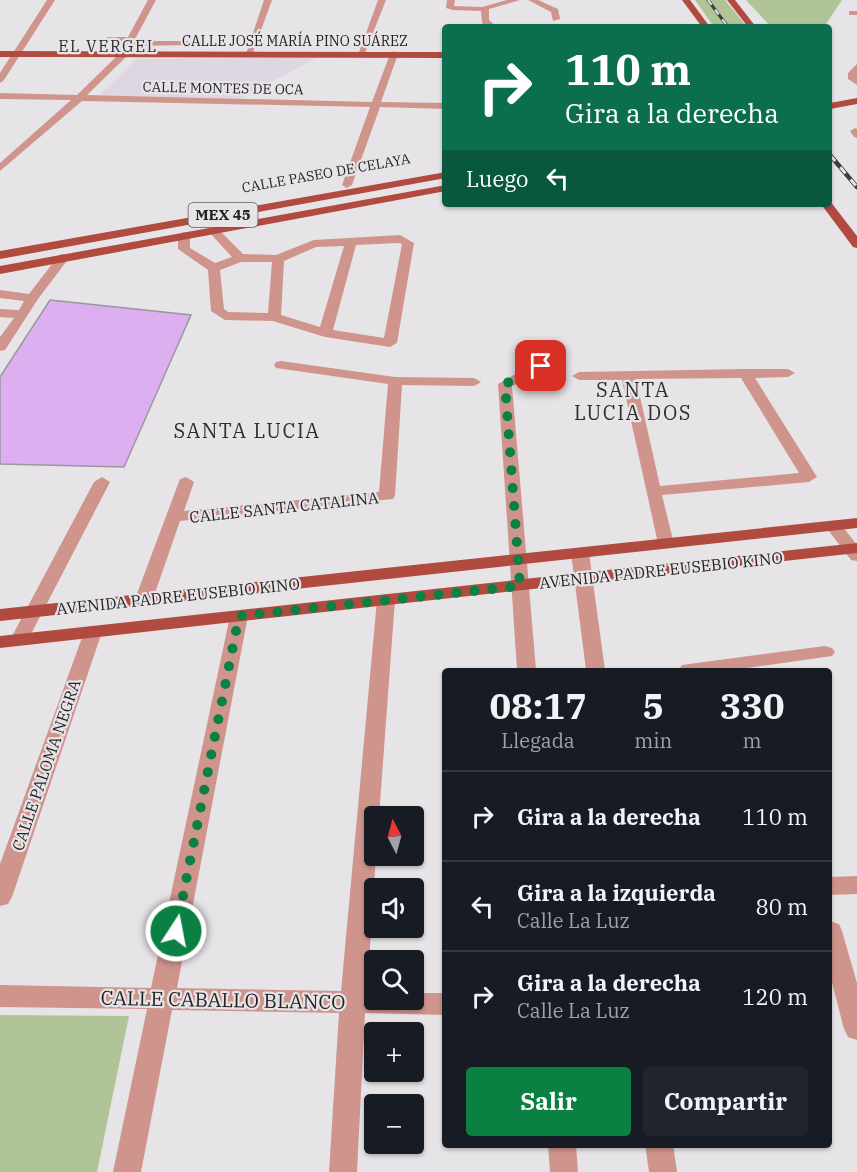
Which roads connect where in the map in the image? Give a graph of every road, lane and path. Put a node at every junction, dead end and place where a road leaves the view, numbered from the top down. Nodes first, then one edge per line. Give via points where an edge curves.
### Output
1 (51, 0) edge
2 (152, 0) edge
3 (268, 0) edge
4 (382, 0) edge
5 (451, 0) edge
6 (516, 0) edge
7 (532, 0) edge
8 (686, 0) edge
9 (731, 0) edge
10 (470, 4) edge
11 (485, 9) junction
12 (556, 19) dead end
13 (489, 24) edge
14 (704, 24) edge
15 (750, 24) edge
16 (110, 39) dead end
17 (129, 42) junction
18 (197, 43) dead end
19 (361, 53) junction
20 (0, 54) edge
21 (17, 54) junction
22 (394, 54) junction
23 (248, 55) junction
24 (442, 55) edge
25 (122, 56) junction
26 (857, 67) edge
27 (0, 80) edge
28 (857, 82) edge
29 (857, 94) edge
30 (0, 96) edge
31 (79, 98) junction
32 (832, 99) edge
33 (857, 101) edge
34 (377, 105) junction
35 (442, 106) edge
36 (832, 106) edge
37 (857, 107) edge
38 (832, 112) edge
39 (0, 168) edge
40 (442, 169) edge
41 (442, 176) edge
42 (442, 183) edge
43 (347, 185) junction
44 (442, 189) edge
45 (829, 207) edge
46 (214, 231) junction
47 (184, 236) junction
48 (351, 241) junction
49 (857, 244) edge
50 (0, 247) edge
51 (0, 255) edge
52 (63, 258) junction
53 (240, 258) junction
54 (278, 259) junction
55 (0, 263) edge
56 (214, 268) junction
57 (0, 270) edge
58 (0, 294) edge
59 (32, 298) junction
60 (0, 313) edge
61 (23, 314) junction
62 (274, 317) junction
63 (325, 333) junction
64 (550, 346) dead end
65 (0, 347) edge
66 (281, 365) dead end
67 (745, 373) junction
68 (788, 373) dead end
69 (628, 375) junction
70 (579, 376) dead end
71 (395, 381) junction
72 (474, 382) dead end
73 (102, 482) dead end
74 (186, 482) dead end
75 (655, 491) junction
76 (174, 517) junction
77 (857, 523) edge
78 (833, 526) junction
79 (665, 544) junction
80 (856, 551) edge
81 (580, 553) junction
82 (519, 558) junction
83 (583, 579) junction
84 (520, 586) junction
85 (144, 599) junction
86 (386, 600) junction
87 (34, 611) junction
88 (0, 615) edge
89 (239, 616) junction
90 (93, 632) junction
91 (19, 640) junction
92 (0, 642) edge
93 (825, 652) dead end
94 (755, 667) edge
95 (526, 668) edge
96 (596, 668) edge
97 (733, 668) edge
98 (857, 885) edge
99 (832, 886) edge
100 (0, 897) edge
101 (832, 938) edge
102 (0, 996) edge
103 (163, 999) junction
104 (353, 1002) junction
105 (442, 1004) edge
106 (857, 1029) edge
107 (562, 1148) edge
108 (660, 1148) edge
109 (127, 1172) edge
110 (343, 1172) edge
111 (564, 1172) edge
112 (663, 1172) edge

1 - 21 street
2 - 17 street
3 - 23 street
4 - 19 street
5 - 10 street via 449,6
6 - 11 street
7 - 12 street via 555,11
8 - 14 main road
9 - 15 main road
10 - 11 street
11 - 13 street via 485,21
16 - 17 street
17 - 18 street
17 - 25 street
19 - 22 main road, CALLE JOSÉ MARÍA PINO SUÁREZ
19 - 23 main road, CALLE JOSÉ MARÍA PINO SUÁREZ
20 - 21 main road, CALLE JOSÉ MARÍA PINO SUÁREZ
21 - 25 main road, CALLE JOSÉ MARÍA PINO SUÁREZ
21 - 27 street
22 - 24 main road, CALLE JOSÉ MARÍA PINO SUÁREZ
22 - 34 street
23 - 25 main road, CALLE JOSÉ MARÍA PINO SUÁREZ
25 - 31 street
26 - 28 street via 852,79
29 - 32 main road
30 - 31 street, CALLE MONTES DE OCA
31 - 34 street, CALLE MONTES DE OCA
31 - 39 street
33 - 36 main road
34 - 35 street, CALLE MONTES DE OCA
34 - 43 street
37 - 38 main road
40 - 43 main road, CALLE PASEO DE CELAYA
41 - 51 main road, MEX 45
42 - 55 main road, MEX 45
43 - 50 main road, CALLE PASEO DE CELAYA
44 - 46 main road
45 - 49 main road
46 - 47 main road
46 - 53 street
47 - 52 main road
47 - 56 street via 184,249
48 - 54 street via 315,244
48 - 63 street
48 - 63 street via 400,239 408,243 390,343
52 - 57 main road
52 - 59 street
53 - 54 street
53 - 56 street
54 - 62 street
56 - 62 street via 218,311 225,316
58 - 59 street
59 - 61 street
60 - 61 street
61 - 65 street
62 - 63 street
64 - 82 street via 541,366 505,384
66 - 71 street
67 - 68 street
67 - 69 street
67 - 75 street via 809,477
69 - 70 street
69 - 75 street
71 - 72 street
71 - 76 street, CALLE SANTA CATALINA via 387,496
73 - 87 street
74 - 76 street
75 - 79 street
76 - 85 street
77 - 78 main road, AVENIDA PADRE EUSEBIO KINO
78 - 79 main road, AVENIDA PADRE EUSEBIO KINO
78 - 80 street
79 - 81 main road, AVENIDA PADRE EUSEBIO KINO
80 - 83 main road, AVENIDA PADRE EUSEBIO KINO
81 - 82 main road, AVENIDA PADRE EUSEBIO KINO
81 - 83 street
82 - 84 street
82 - 85 main road, AVENIDA PADRE EUSEBIO KINO
83 - 84 main road, AVENIDA PADRE EUSEBIO KINO
83 - 96 street
84 - 86 main road, AVENIDA PADRE EUSEBIO KINO
84 - 95 street
85 - 87 main road, AVENIDA PADRE EUSEBIO KINO
86 - 89 main road, AVENIDA PADRE EUSEBIO KINO
86 - 104 street
87 - 88 main road, AVENIDA PADRE EUSEBIO KINO
87 - 91 street
89 - 90 main road, AVENIDA PADRE EUSEBIO KINO
89 - 103 street
90 - 91 main road, AVENIDA PADRE EUSEBIO KINO
90 - 100 street, CALLE PALOMA NEGRA
91 - 92 main road, AVENIDA PADRE EUSEBIO KINO
93 - 94 street
94 - 97 street
98 - 99 street
101 - 106 street
102 - 103 street, CALLE CABALLO BLANCO
103 - 104 street, CALLE CABALLO BLANCO
103 - 109 street
104 - 105 street, CALLE CABALLO BLANCO
104 - 110 street
107 - 111 street
108 - 112 street

